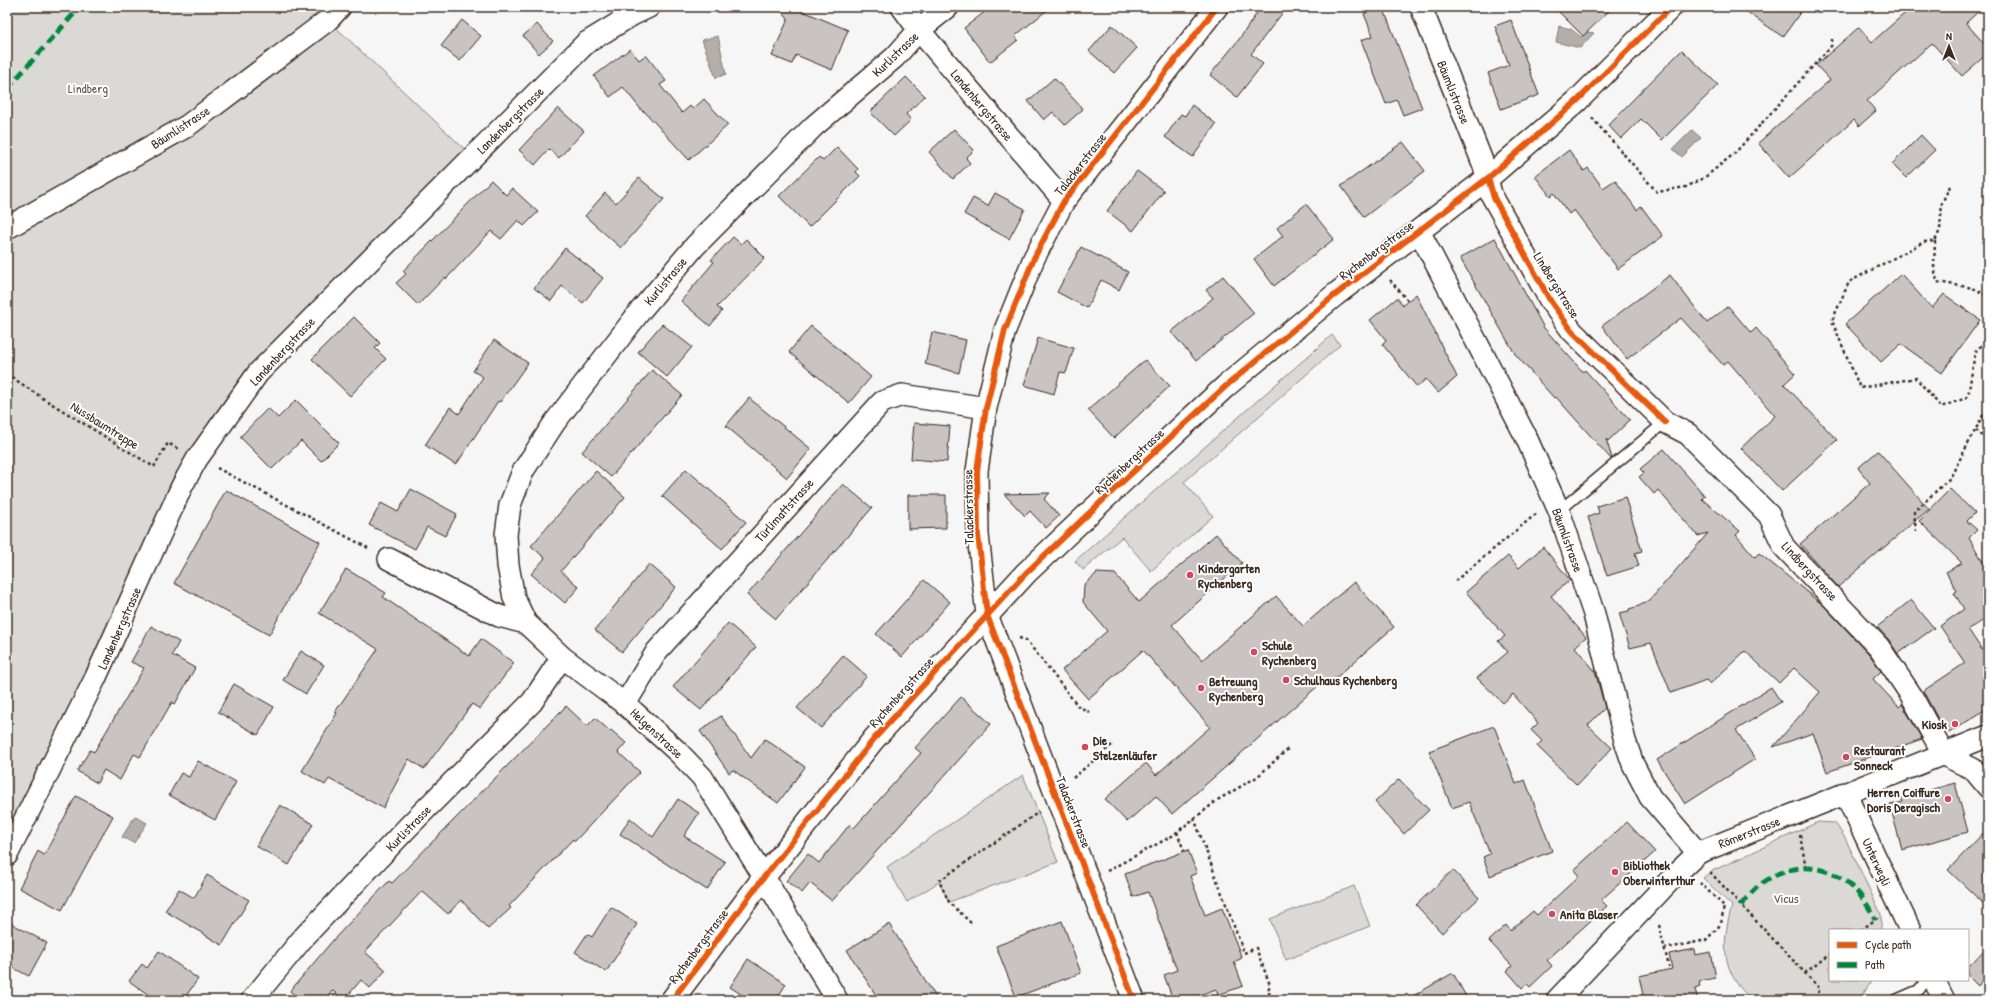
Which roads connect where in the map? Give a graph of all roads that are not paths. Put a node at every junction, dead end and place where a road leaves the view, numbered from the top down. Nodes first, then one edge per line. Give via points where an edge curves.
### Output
1 (340, 7) edge
2 (649, 7) edge
3 (902, 7) edge
4 (948, 7) edge
5 (1217, 7) edge
6 (1421, 7) edge
7 (1671, 7) edge
8 (919, 30) junction
9 (1488, 178) junction
10 (1064, 201) junction
11 (7, 228) edge
12 (1419, 231) junction
13 (986, 408) junction
14 (1665, 422) junction
15 (1559, 511) junction
16 (389, 559) road end
17 (987, 615) junction
18 (526, 623) junction
19 (562, 656) junction
20 (626, 704) junction
21 (1988, 736) edge
22 (1944, 754) junction
23 (1988, 786) edge
24 (1845, 793) junction
25 (1698, 853) junction
26 (7, 855) edge
27 (764, 877) junction
28 (1910, 929) edge
29 (1925, 981) edge
30 (1934, 981) edge
31 (252, 1000) edge
32 (672, 1000) edge
33 (837, 1000) edge
34 (1134, 1000) edge
35 (1557, 1000) edge
36 (1896, 1000) edge
37 (1944, 1000) edge

1 - 11 street, Bäumlistrasse via 328,20 187,126
2 - 26 street, Landenbergstrasse via 586,43 258,374 197,459 182,486 96,678
3 - 8 street, Landenbergstrasse
4 - 8 street, Kurlistrasse
5 - 10 street, Talackerstrasse
6 - 9 street, Bäumlistrasse
7 - 9 street, Rychenbergstrasse via 1577,101
8 - 10 street, Landenbergstrasse
8 - 18 street, Kurlistrasse via 895,57 814,126 695,246 641,310 555,422 523,471 510,505 506,535 508,565 514,598
9 - 12 street, Rychenbergstrasse
9 - 14 street, Lindbergstrasse via 1491,194 1551,302 1568,325
10 - 13 street, Talackerstrasse via 1034,258 1005,330
12 - 15 street, Bäumlistrasse via 1526,437
12 - 17 street, Rychenbergstrasse via 1335,295 1226,386 1026,573
13 - 17 street, Talackerstrasse via 977,471 978,535
13 - 20 street, Türlimattstrasse via 902,395 882,402 657,651
14 - 15 lane
14 - 22 street, Lindbergstrasse via 1688,434 1770,515 1784,547 1879,647 1911,694
15 - 25 street, Bäumlistrasse via 1594,614 1633,764 1650,797
16 - 18 street, Helgenstrasse via 499,616
17 - 27 street, Rychenbergstrasse via 874,739
17 - 34 street, Talackerstrasse
18 - 19 street, Helgenstrasse
19 - 20 street, Helgenstrasse
19 - 31 street, Kurlistrasse via 532,702 303,938
20 - 27 street, Helgenstrasse via 702,777
21 - 22 street, Römerstrasse
22 - 23 street via 1973,769
22 - 24 street, Römerstrasse
24 - 25 street, Römerstrasse
24 - 28 street, Unterwegli
25 - 35 street, Römerstrasse
27 - 32 street, Rychenbergstrasse
27 - 33 street, Helgenstrasse
29 - 36 lane via 1919,990
30 - 37 street

